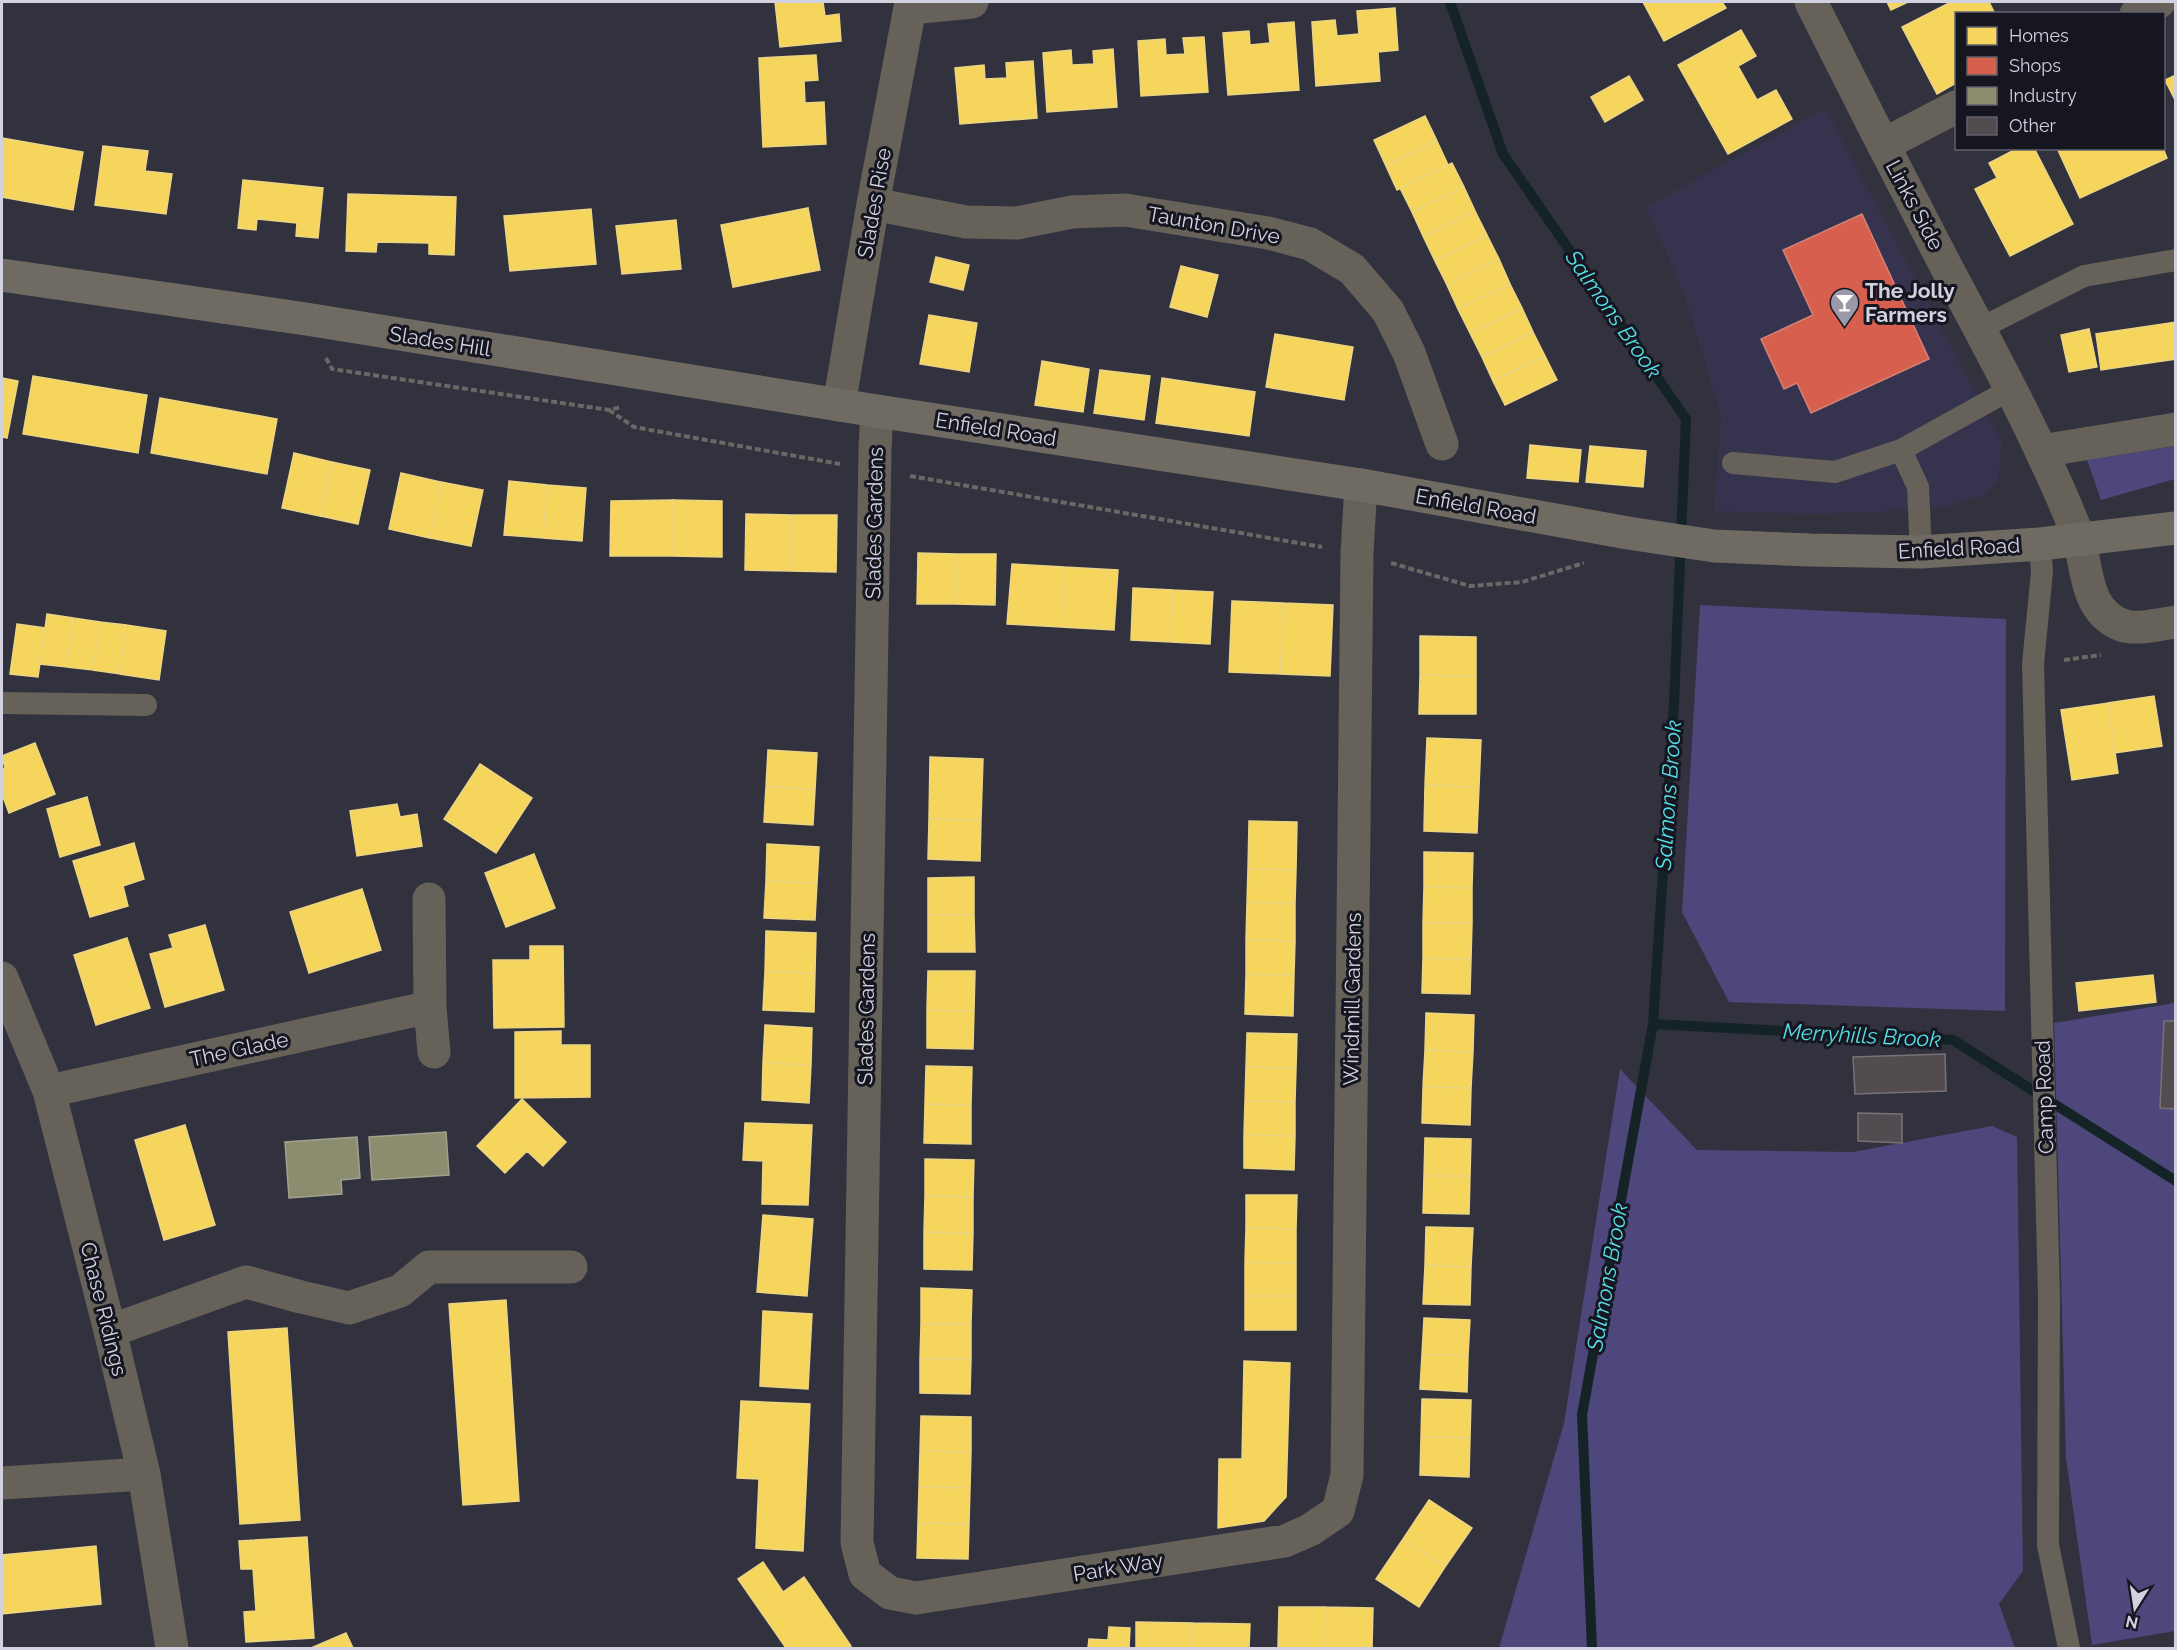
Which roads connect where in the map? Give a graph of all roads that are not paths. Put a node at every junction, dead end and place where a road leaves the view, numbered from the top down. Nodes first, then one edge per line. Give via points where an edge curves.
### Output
1 (972, 2) edge
2 (1811, 2) edge
3 (2159, 2) edge
4 (911, 4) edge
5 (2140, 12) edge
6 (1955, 108) edge
7 (1883, 145) junction
8 (873, 204) junction
9 (2175, 260) edge
10 (2, 275) edge
11 (1979, 329) junction
12 (2011, 389) junction
13 (839, 405) junction
14 (877, 411) junction
15 (2175, 429) edge
16 (1442, 444) dead end
17 (1901, 450) junction
18 (2041, 451) junction
19 (1733, 463) dead end
20 (1361, 485) junction
21 (2175, 528) edge
22 (2079, 540) junction
23 (2040, 544) junction
24 (1921, 552) junction
25 (2175, 622) edge
26 (2, 703) edge
27 (146, 705) dead end
28 (429, 899) dead end
29 (2, 978) edge
30 (430, 1007) junction
31 (434, 1052) dead end
32 (48, 1091) junction
33 (572, 1267) dead end
34 (110, 1331) junction
35 (144, 1474) junction
36 (2, 1484) edge
37 (1338, 1511) joint
38 (890, 1593) joint
39 (172, 1648) edge
40 (2069, 1648) edge

1 - 4 street
2 - 7 street, Links Side
3 - 5 street
4 - 8 street, Slades Rise
6 - 7 street
7 - 11 street, Links Side
8 - 13 street, Slades Rise
8 - 16 street, Taunton Drive via 966,222 1017,223 1072,213 1125,210 1268,233 1310,244 1352,269 1388,311 1409,353
9 - 11 lane via 2084,276
10 - 13 main road, Slades Hill via 306,319
11 - 12 street, Links Side
12 - 17 lane
12 - 18 street, Links Side
13 - 14 main road, Slades Hill
14 - 20 main road, Enfield Road
14 - 38 street, Slades Gardens via 857,1543 865,1574
15 - 18 street
17 - 19 lane via 1835,472
17 - 24 lane via 1918,487
18 - 22 street, Links Side
20 - 24 main road, Enfield Road via 1714,546
20 - 37 street, Windmill Gardens via 1356,553 1347,1475
21 - 22 main road, Enfield Road
22 - 23 main road, Enfield Road
22 - 25 street via 2099,608 2115,624 2133,628
23 - 24 main road, Enfield Road
23 - 40 lane, Camp Road via 2042,572 2033,664 2049,1296 2048,1545
26 - 27 lane
28 - 30 street
29 - 32 street, Chase Ridings
30 - 31 street
30 - 32 street, The Glade
32 - 34 street, Chase Ridings
33 - 34 street via 429,1267 400,1291 349,1308 246,1282
34 - 35 street, Chase Ridings
35 - 36 street
35 - 39 street, Chase Ridings
37 - 38 street, Park Way via 1285,1541 916,1598

